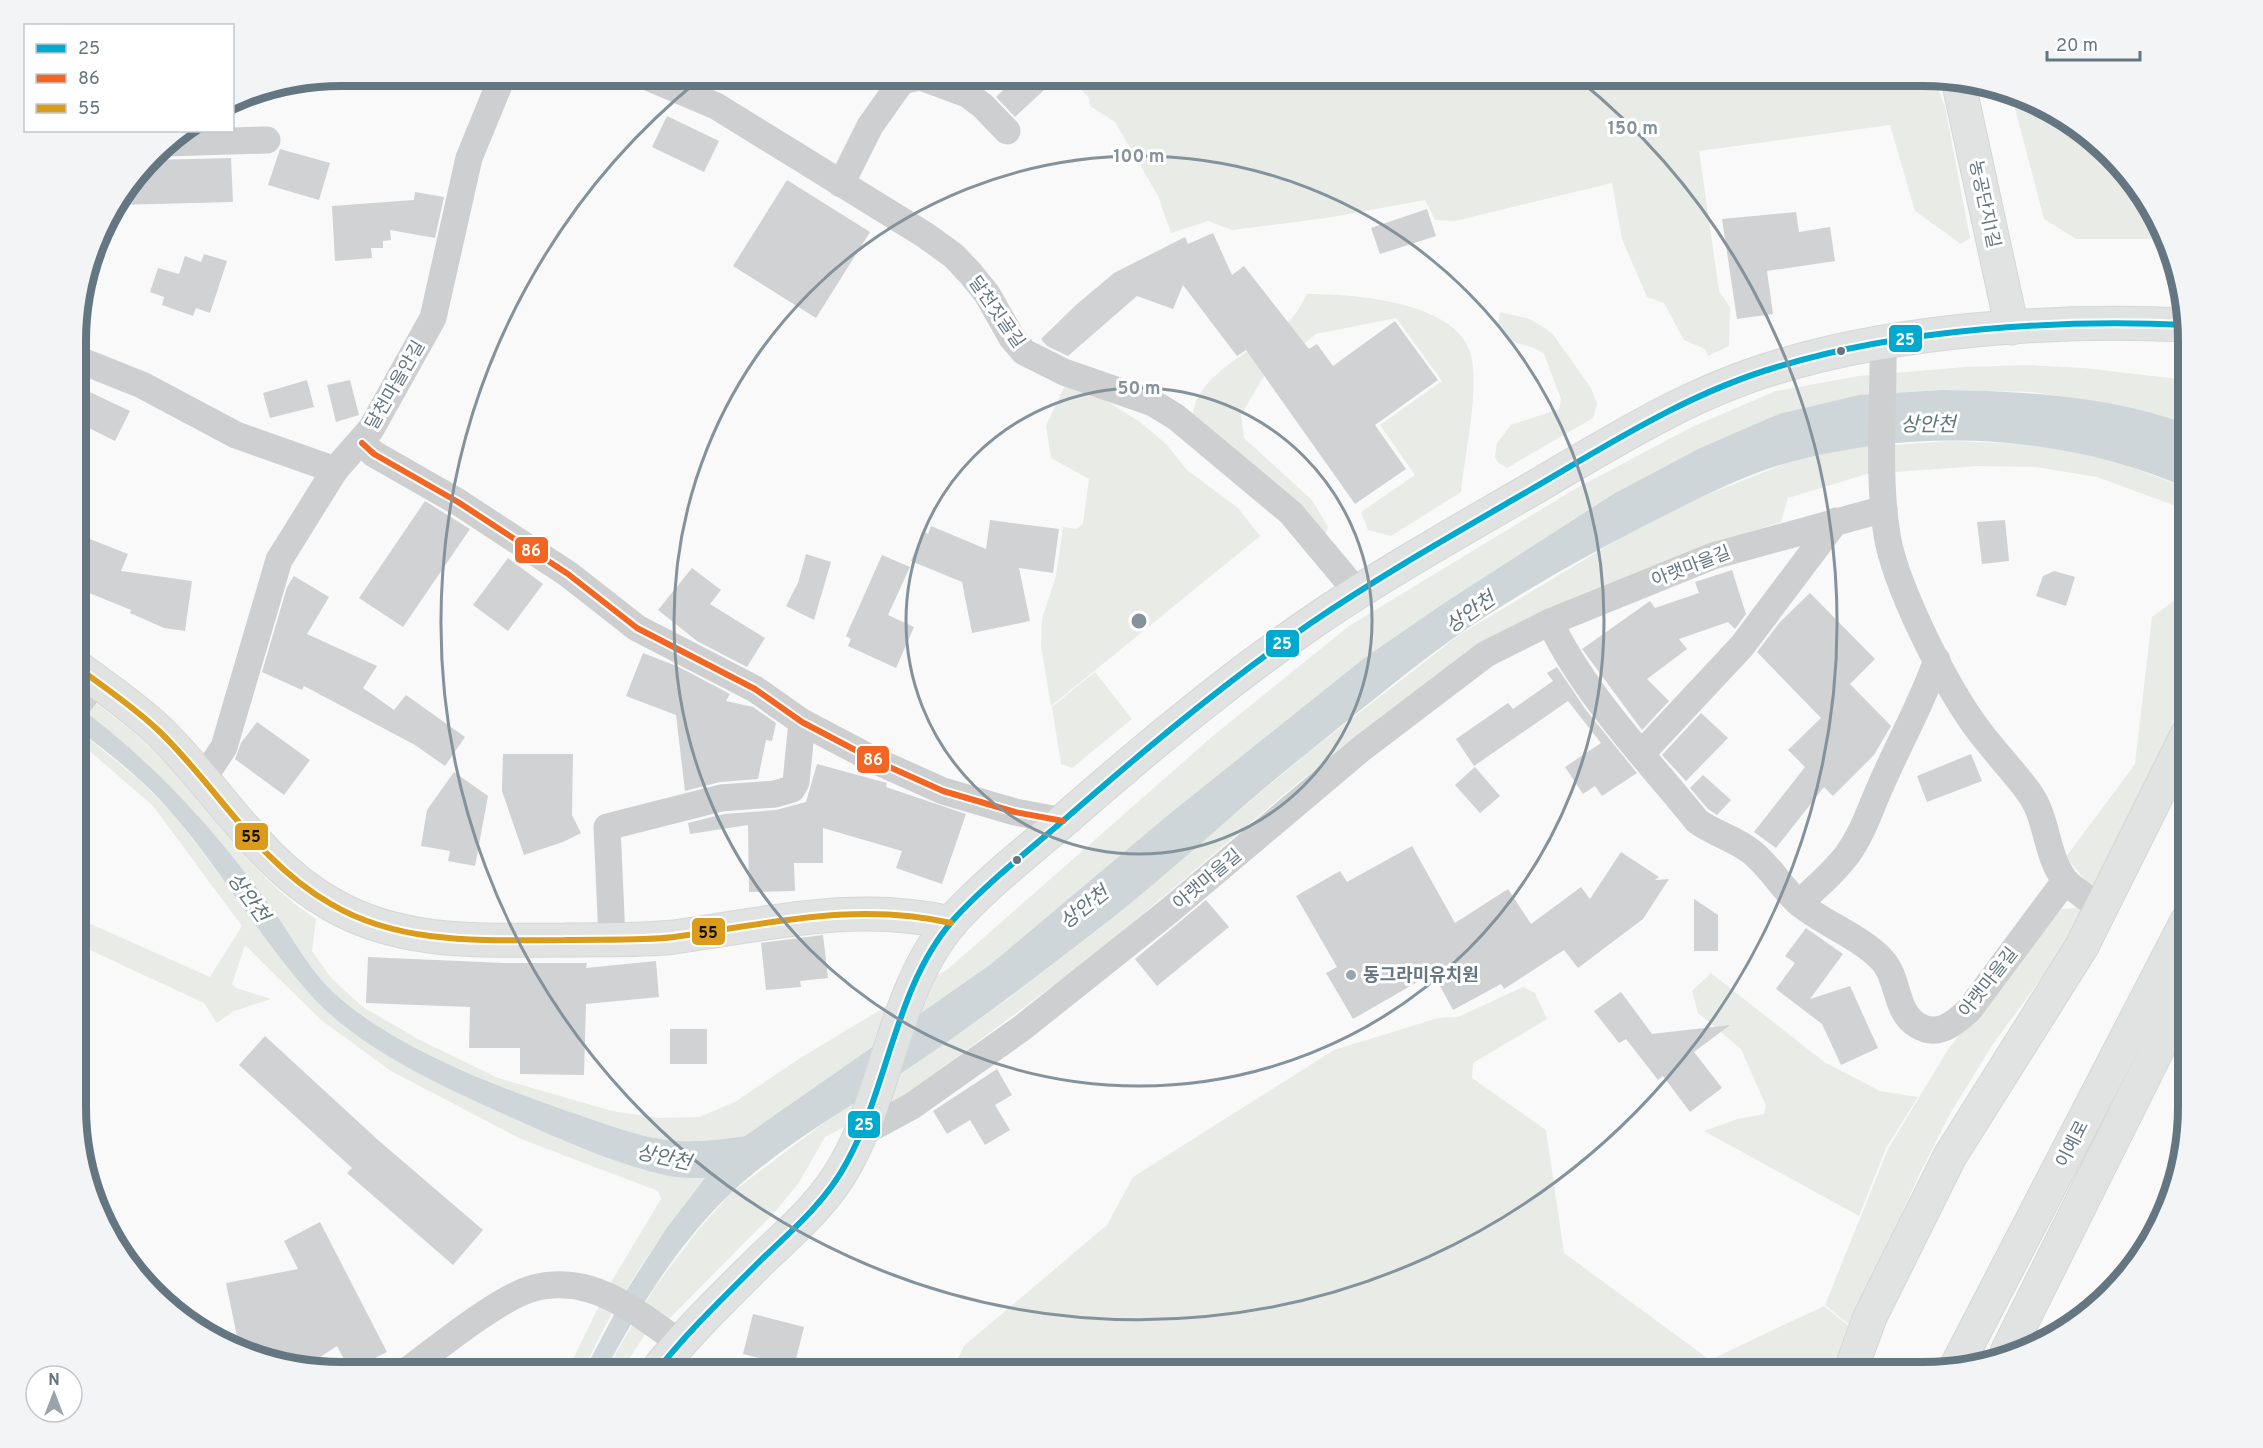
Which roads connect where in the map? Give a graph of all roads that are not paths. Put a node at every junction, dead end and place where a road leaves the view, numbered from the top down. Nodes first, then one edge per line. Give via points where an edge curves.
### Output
1 (498, 86) edge
2 (670, 86) edge
3 (898, 86) edge
4 (945, 86) edge
5 (1960, 89) edge
6 (1007, 131) dead end
7 (267, 140) dead end
8 (180, 143) edge
9 (841, 184) junction
10 (2177, 324) edge
11 (2012, 328) junction
12 (1884, 358) junction
13 (86, 363) edge
14 (362, 443) junction
15 (335, 470) junction
16 (1884, 500) junction
17 (1836, 521) junction
18 (1357, 592) junction
19 (1550, 622) junction
20 (1937, 660) junction
21 (86, 688) edge
22 (802, 722) junction
23 (1642, 753) junction
24 (2178, 753) edge
25 (203, 779) junction
26 (1063, 822) junction
27 (1799, 903) junction
28 (951, 923) junction
29 (2178, 938) edge
30 (612, 939) junction
31 (2178, 1008) edge
32 (863, 1126) junction
33 (668, 1334) junction
34 (2010, 1347) edge
35 (1960, 1359) edge
36 (419, 1362) edge
37 (659, 1362) edge
38 (1854, 1362) edge

1 - 14 street, 달천마을안길 via 469,158 433,318
2 - 9 street, 달천짓골길 via 716,106
3 - 9 street via 870,126
4 - 6 street via 967,94
5 - 11 main road, 농공단지1길
7 - 8 street
9 - 18 street, 달천짓골길 via 954,256 987,294 1024,352 1064,372 1153,403 1184,423 1291,513
10 - 11 main road
11 - 12 main road
12 - 16 street
12 - 18 main road via 1810,357 1697,398 1590,455
13 - 15 street via 142,385 236,435
14 - 15 street
14 - 22 street, 달천마을안길 via 568,574 637,628 755,689
15 - 25 street via 279,560 224,747
16 - 17 street, 아랫마을길
16 - 20 street, 아랫마을길 via 1894,563
17 - 19 street, 아랫마을길 via 1713,556
17 - 23 street via 1742,645
18 - 26 main road via 1221,689
19 - 23 street, 아랫마을길 via 1579,670
19 - 32 street, 아랫마을길 via 1486,654 1426,698 1022,1028 912,1106
20 - 27 street via 1863,830 1847,855
20 - 27 street, 아랫마을길 via 1972,722 2029,792 2055,865 2075,889 1969,1010 1954,1024 1936,1030 1908,1018 1883,960
21 - 25 main road via 158,730
22 - 26 street, 달천마을안길 via 943,791
22 - 30 street via 792,789 721,798 607,827
23 - 27 street, 아랫마을길 via 1697,821 1749,850
24 - 38 main road via 2082,946 1950,1156 1870,1317
25 - 30 main road via 247,833 297,884 370,922 419,936 466,941
26 - 28 main road
28 - 30 main road via 910,916 835,914 671,937
28 - 32 main road via 923,966
29 - 35 main road, 이예로
31 - 34 main road, 이예로
32 - 33 main road via 842,1171 807,1216
33 - 36 street via 604,1294 566,1285 533,1288 496,1307
33 - 37 main road

